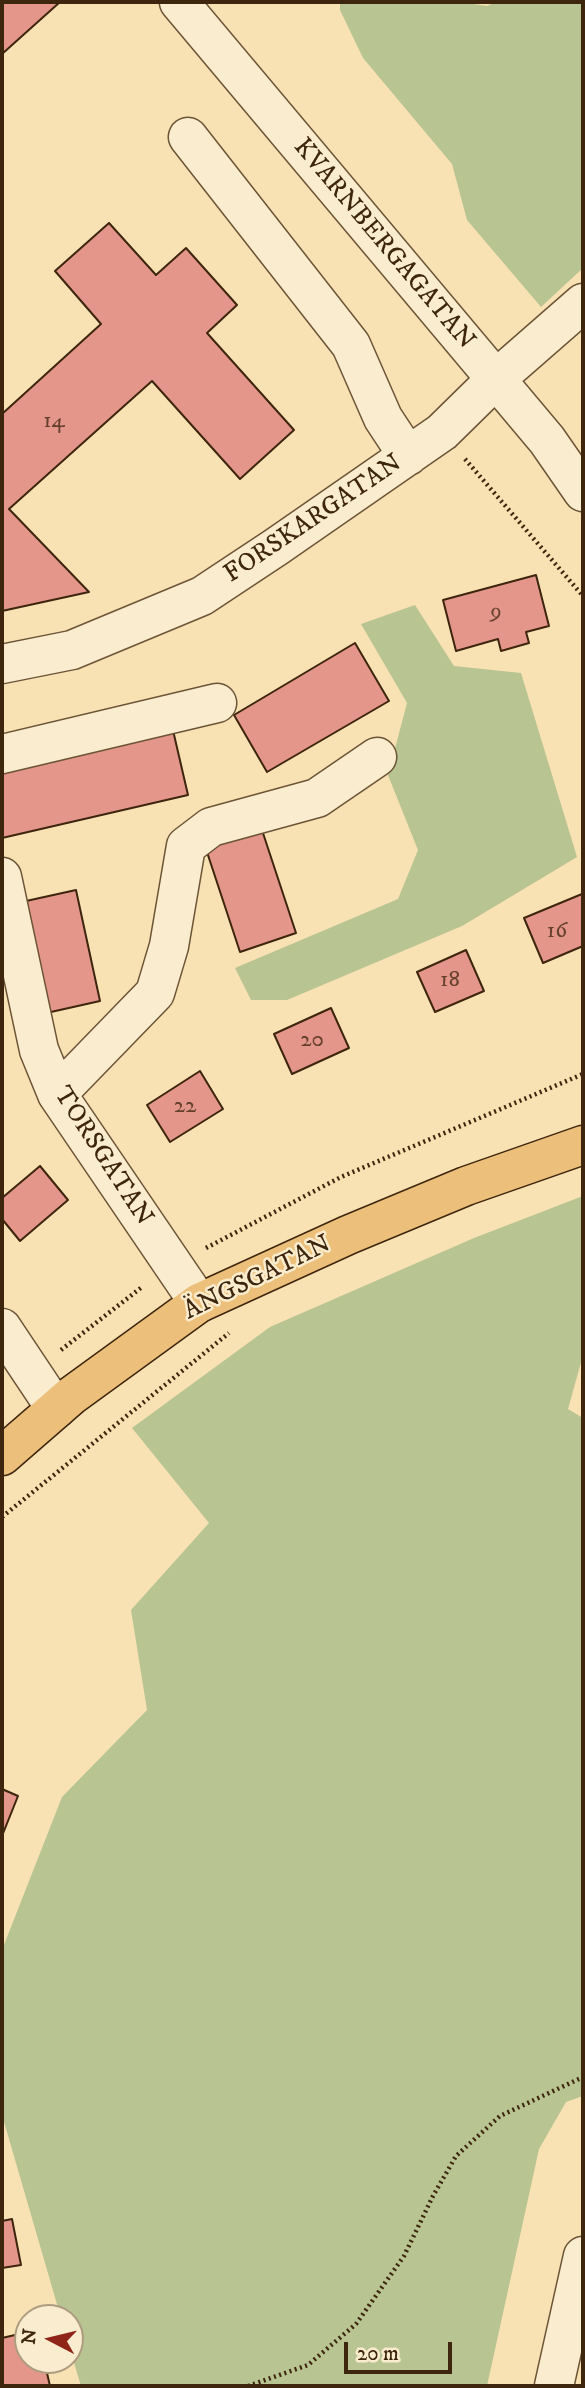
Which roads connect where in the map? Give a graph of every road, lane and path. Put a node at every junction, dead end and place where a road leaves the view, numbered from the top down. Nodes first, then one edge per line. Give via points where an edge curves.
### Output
1 (179, 2) edge
2 (188, 137) dead end
3 (583, 303) edge
4 (496, 379) junction
5 (442, 432) junction
6 (408, 456) junction
7 (583, 492) edge
8 (583, 596) edge
9 (2, 664) edge
10 (218, 703) dead end
11 (2, 754) edge
12 (377, 757) dead end
13 (2, 877) edge
14 (583, 1074) edge
15 (57, 1094) junction
16 (583, 1129) edge
17 (583, 1145) edge
18 (466, 1186) junction
19 (173, 1265) junction
20 (199, 1303) junction
21 (2, 1328) edge
22 (232, 1331) dead end
23 (33, 1374) junction
24 (56, 1409) junction
25 (2, 1456) edge
26 (2, 1517) edge
27 (583, 2077) edge
28 (583, 2256) edge
29 (248, 2386) edge
30 (554, 2386) edge

1 - 4 street, KVARNBERGAGATAN
2 - 6 street via 351,345 383,418
3 - 4 street, FORSKARGATAN
4 - 5 street, FORSKARGATAN
4 - 7 street, KVARNBERGAGATAN
5 - 6 street, FORSKARGATAN
5 - 8 path
6 - 9 street, FORSKARGATAN via 202,596 72,650
10 - 11 street
12 - 15 street via 317,798 211,827 186,846 169,946 155,993
13 - 15 street, TORSGATAN via 39,1050
14 - 19 path via 341,1177
15 - 19 street, TORSGATAN
16 - 18 main road, ÄNGSGATAN
17 - 18 main road, ÄNGSGATAN
18 - 20 main road, ÄNGSGATAN
19 - 20 street, TORSGATAN
19 - 23 path
20 - 24 main road, ÄNGSGATAN
21 - 23 street
22 - 26 path
23 - 24 street
24 - 25 main road, ÄNGSGATAN
27 - 29 path via 500,2116 456,2156 404,2256 356,2324 308,2365
28 - 30 street

